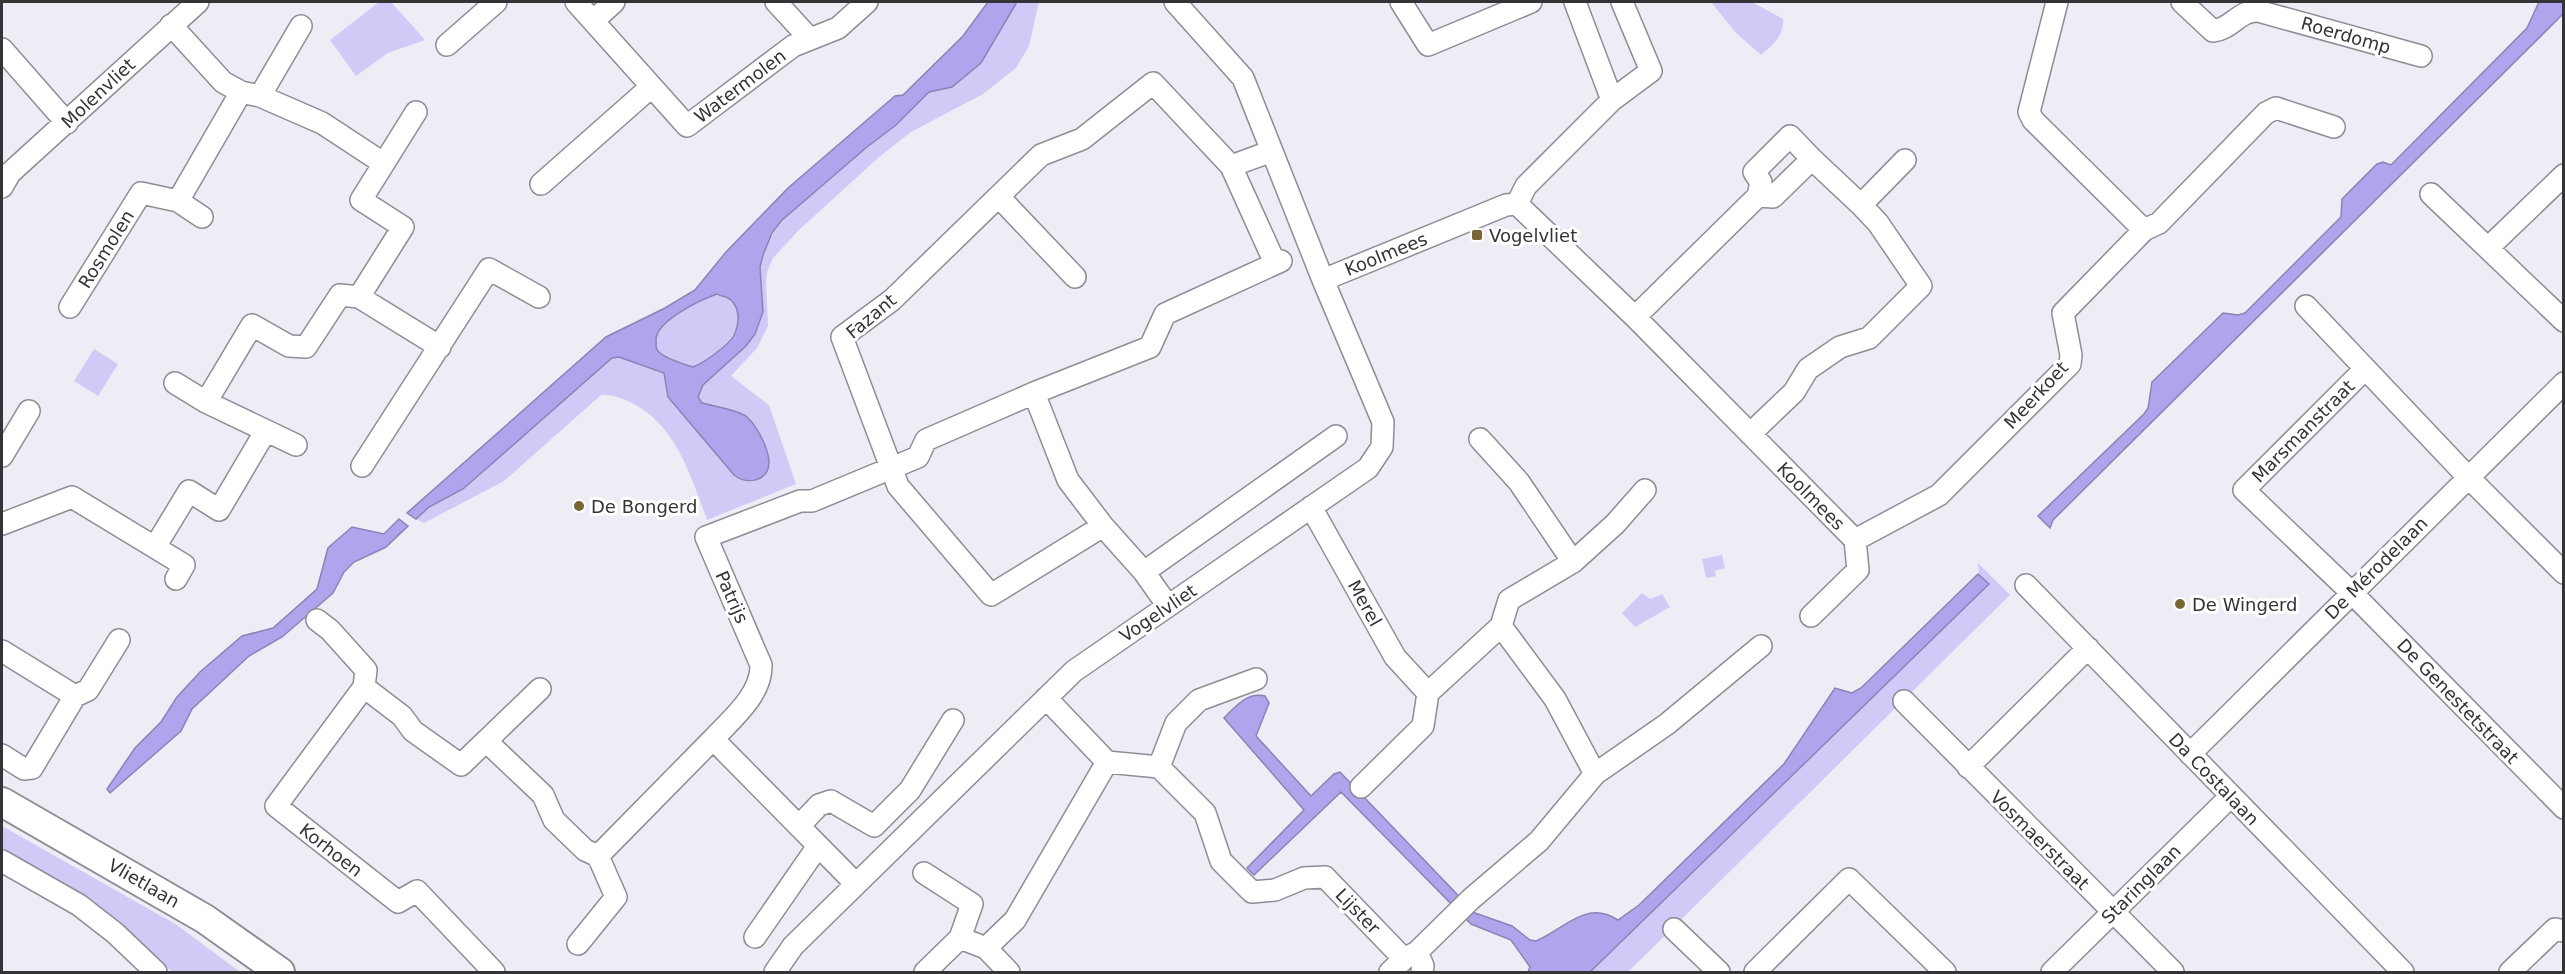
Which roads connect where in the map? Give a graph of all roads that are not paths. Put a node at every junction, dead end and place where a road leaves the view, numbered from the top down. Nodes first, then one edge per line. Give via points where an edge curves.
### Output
1 (198, 2) edge
2 (496, 2) edge
3 (576, 2) edge
4 (614, 2) edge
5 (776, 2) edge
6 (867, 2) edge
7 (1401, 2) edge
8 (1532, 2) edge
9 (1575, 2) edge
10 (1622, 2) edge
11 (2057, 2) edge
12 (2182, 2) edge
13 (1182, 4) edge
14 (593, 21) junction
15 (171, 25) junction
16 (301, 26) dead end
17 (810, 39) junction
18 (447, 45) dead end
19 (2, 49) edge
20 (2421, 56) dead end
21 (651, 87) junction
22 (250, 94) junction
23 (1612, 100) junction
24 (416, 112) dead end
25 (67, 123) junction
26 (2334, 127) dead end
27 (1272, 151) junction
28 (1812, 159) junction
29 (1905, 160) dead end
30 (383, 163) junction
31 (1231, 166) junction
32 (2564, 175) edge
33 (541, 184) dead end
34 (2, 187) edge
35 (2430, 194) dead end
36 (1758, 196) junction
37 (999, 197) junction
38 (178, 201) junction
39 (1516, 204) junction
40 (1861, 205) junction
41 (202, 218) dead end
42 (2144, 230) junction
43 (2488, 248) junction
44 (1075, 277) dead end
45 (1323, 280) junction
46 (359, 297) junction
47 (538, 297) dead end
48 (2306, 306) dead end
49 (70, 307) dead end
50 (1635, 317) junction
51 (2564, 321) edge
52 (440, 347) junction
53 (2365, 369) junction
54 (176, 383) dead end
55 (2564, 383) edge
56 (1034, 393) junction
57 (206, 402) junction
58 (29, 411) dead end
59 (265, 432) junction
60 (1750, 434) junction
61 (1336, 436) dead end
62 (1480, 439) dead end
63 (296, 445) dead end
64 (2, 456) edge
65 (362, 466) dead end
66 (892, 468) junction
67 (2468, 477) junction
68 (1645, 490) dead end
69 (1939, 495) joint
70 (800, 501) joint
71 (1311, 507) junction
72 (2, 524) edge
73 (1103, 526) junction
74 (1855, 540) junction
75 (155, 547) junction
76 (1573, 562) junction
77 (1144, 572) junction
78 (2564, 573) edge
79 (176, 579) dead end
80 (2026, 585) dead end
81 (2352, 593) junction
82 (1168, 606) junction
83 (1811, 616) dead end
84 (316, 620) dead end
85 (1501, 626) junction
86 (119, 640) dead end
87 (1761, 646) dead end
88 (2088, 648) junction
89 (2, 651) edge
90 (1256, 679) dead end
91 (364, 687) junction
92 (540, 689) dead end
93 (1428, 693) junction
94 (75, 696) junction
95 (1046, 698) junction
96 (1904, 701) dead end
97 (952, 720) dead end
98 (713, 739) junction
99 (486, 741) junction
100 (2190, 754) junction
101 (2, 755) edge
102 (1107, 762) junction
103 (1159, 767) junction
104 (1968, 767) junction
105 (1595, 774) junction
106 (1361, 786) dead end
107 (2231, 796) junction
108 (2, 802) edge
109 (2564, 808) edge
110 (799, 826) junction
111 (818, 846) junction
112 (598, 856) junction
113 (2, 861) edge
114 (924, 873) dead end
115 (856, 884) junction
116 (2112, 913) junction
117 (1674, 929) dead end
118 (2564, 930) edge
119 (755, 937) dead end
120 (960, 938) junction
121 (578, 944) dead end
122 (986, 948) junction
123 (1408, 964) edge
124 (156, 972) edge
125 (280, 972) edge
126 (494, 972) edge
127 (776, 972) edge
128 (925, 972) edge
129 (1009, 972) edge
130 (1719, 972) edge
131 (1755, 972) edge
132 (1945, 972) edge
133 (2052, 972) edge
134 (2173, 972) edge
135 (2403, 972) edge
136 (2510, 972) edge

1 - 15 street, Molenvliet
2 - 18 street
3 - 14 street, Watermolen
4 - 14 street
5 - 17 street
6 - 17 street, Watermolen via 838,28
7 - 8 street via 1428,45
9 - 23 street
10 - 23 street via 1651,71
11 - 42 street via 2029,112
12 - 20 street, Roerdomp via 2213,31 2223,30 2248,10 2259,10
13 - 27 street, Vogelvliet via 1243,78
14 - 21 street, Watermolen
15 - 22 street via 223,82
15 - 25 street, Molenvliet
16 - 22 street
17 - 21 street, Watermolen via 793,46 687,126
19 - 25 street
21 - 33 street
22 - 30 street via 322,123
22 - 38 street
23 - 39 street via 1526,186
24 - 30 street
25 - 34 street, Molenvliet via 10,173
26 - 42 street, Meerkoet via 2277,108 2266,113 2158,223
27 - 31 street
27 - 45 street, Vogelvliet
28 - 36 street via 1773,197
28 - 36 street via 1790,136 1754,172 1761,182
28 - 40 street
29 - 40 street
30 - 46 street via 361,200 403,227
31 - 37 street, Fazant via 1152,83 1082,139 1041,155
31 - 56 street, Fazant via 1278,262 1165,314 1150,347
32 - 43 street
35 - 43 street
36 - 50 street
37 - 44 street
37 - 66 street, Fazant via 892,300 842,337
38 - 41 street, Rosmolen
38 - 49 street, Rosmolen via 141,192
39 - 45 street, Koolmees
39 - 50 street, Koolmees
40 - 60 street via 1921,286 1869,338 1840,347 1808,369 1794,392
42 - 69 street, Meerkoet via 2063,314 2070,364
43 - 51 street
45 - 71 street, Vogelvliet via 1383,422 1382,447 1368,468
46 - 52 street
46 - 57 street via 340,295 306,347 288,346 252,325
47 - 52 street via 489,269
48 - 53 street, Marsmanstraat
50 - 60 street, Koolmees
52 - 65 street
53 - 67 street, Marsmanstraat
53 - 81 street, Marsmanstraat via 2244,490
54 - 57 street
55 - 67 street, De Mérodelaan
56 - 66 street, Fazant via 926,440 918,457
56 - 73 street via 1068,480
57 - 59 street
58 - 64 street
59 - 63 street
59 - 75 street via 219,510 189,491
60 - 74 street, Koolmees
61 - 77 street
62 - 76 street via 1519,482
66 - 70 street, Fazant via 812,501
66 - 73 street, Fazant via 898,486 991,595
67 - 78 street, Marsmanstraat
67 - 81 street, De Mérodelaan
68 - 76 street
69 - 74 street, Koolmees
70 - 98 street, Patrijs via 706,537 761,665 762,678
71 - 82 street, Vogelvliet
71 - 93 street, Merel via 1395,657
72 - 75 street via 72,497
73 - 77 street
74 - 83 street via 1858,570
75 - 79 street via 184,565
76 - 85 street via 1509,600
77 - 82 street
80 - 88 street, Da Costalaan
81 - 100 street, De Mérodelaan
81 - 109 street, De Genestetstraat
82 - 95 street, Vogelvliet via 1074,670
84 - 91 street via 366,670
85 - 93 street
85 - 105 street via 1555,699
86 - 94 street via 88,690
87 - 105 street via 1667,724
88 - 100 street, Da Costalaan
88 - 104 street
89 - 94 street
90 - 103 street via 1199,700 1176,723
91 - 99 street via 402,716 413,731 461,765
91 - 126 street, Korhoen via 276,806 398,902 417,891
92 - 99 street
93 - 106 street via 1423,726
94 - 101 street via 32,768 24,769
95 - 102 street
95 - 115 street, Vogelvliet
96 - 104 street, Vosmaerstraat
97 - 110 street via 910,790 874,826 831,801 819,805
98 - 110 street
98 - 112 street, Patrijs
99 - 112 street via 543,795 554,820 585,850
100 - 107 street, Da Costalaan
102 - 103 street
102 - 122 street via 1015,920
103 - 123 street, Lijster via 1205,813 1221,861 1252,892 1275,891 1304,878 1325,877
104 - 116 street, Vosmaerstraat
105 - 123 street, Lijster via 1539,841 1471,899
107 - 116 street, Staringlaan
107 - 135 street, Da Costalaan
108 - 125 street, Vlietlaan via 206,919
110 - 111 street
111 - 115 street
111 - 119 street
112 - 121 street via 616,897
113 - 124 street via 79,904
114 - 120 street via 972,904
115 - 127 street, Vogelvliet via 793,946
116 - 133 street, Staringlaan
116 - 134 street, Vosmaerstraat
117 - 130 street
118 - 136 street via 2555,929
120 - 122 street
120 - 128 street
122 - 129 street
131 - 132 street via 1849,879

